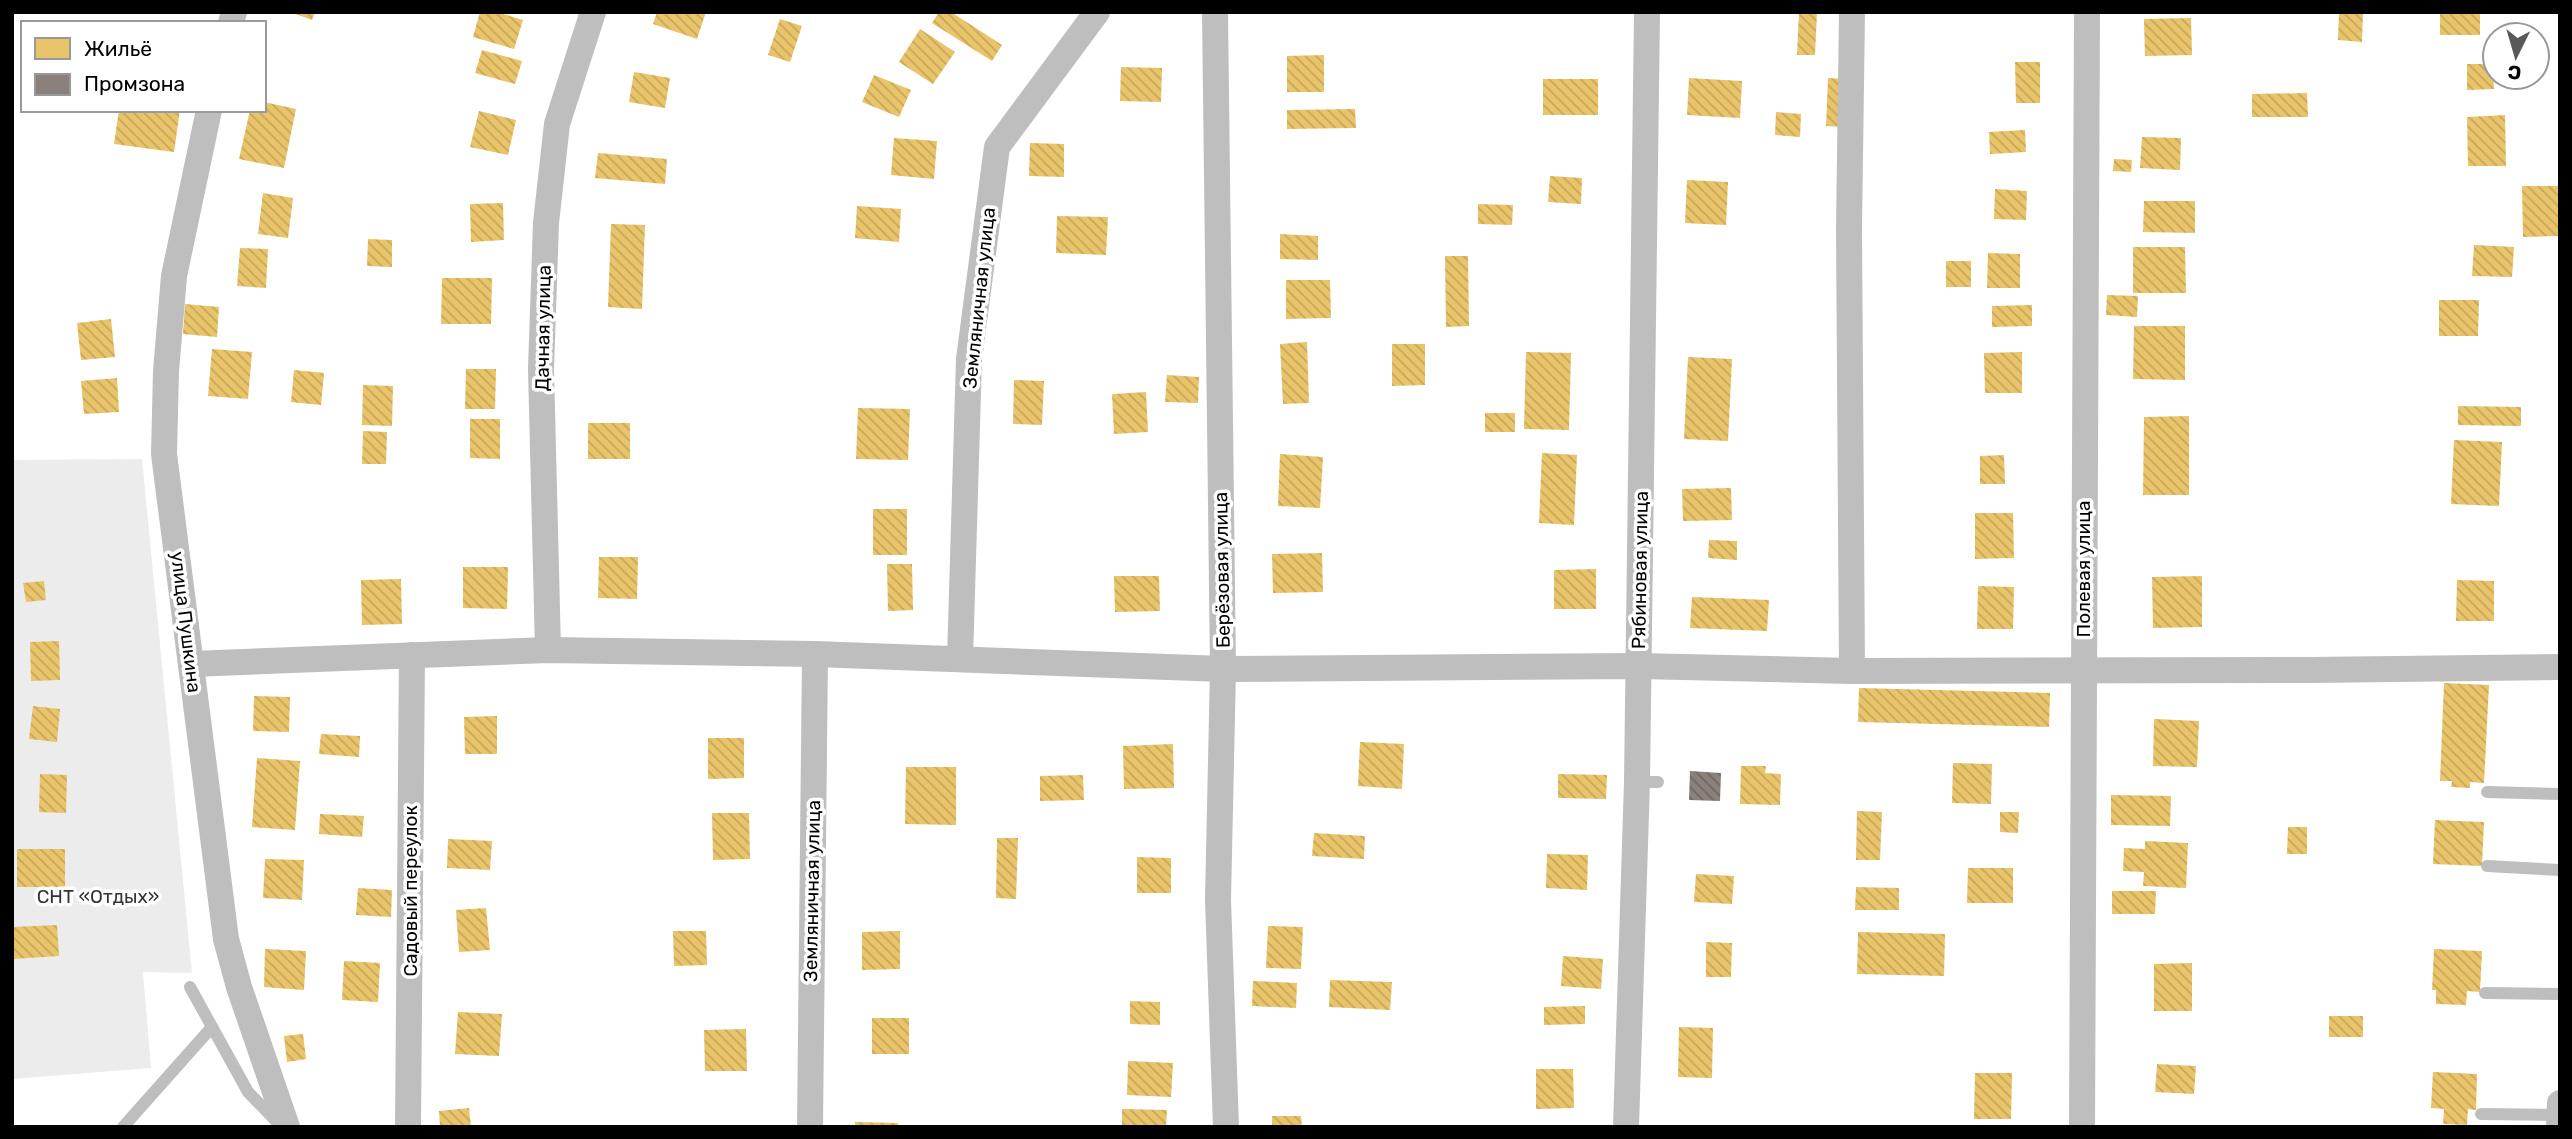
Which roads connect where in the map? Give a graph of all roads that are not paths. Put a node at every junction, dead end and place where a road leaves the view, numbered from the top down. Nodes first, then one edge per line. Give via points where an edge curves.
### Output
1 (593, 12) edge
2 (1097, 12) edge
3 (1214, 12) edge
4 (1647, 12) edge
5 (1852, 12) edge
6 (2087, 12) edge
7 (209, 112) edge
8 (548, 650) junction
9 (815, 654) junction
10 (412, 655) junction
11 (960, 659) junction
12 (191, 664) junction
13 (1639, 666) junction
14 (2560, 667) edge
15 (1223, 669) junction
16 (2084, 670) junction
17 (1852, 671) junction
18 (2487, 792) dead end
19 (2560, 794) edge
20 (2487, 866) dead end
21 (2560, 870) edge
22 (190, 987) dead end
23 (2485, 993) dead end
24 (2560, 994) edge
25 (212, 1027) junction
26 (2560, 1103) edge
27 (2481, 1114) dead end
28 (2559, 1115) edge
29 (123, 1127) edge
30 (282, 1127) edge
31 (287, 1127) edge
32 (408, 1127) edge
33 (810, 1127) edge
34 (1226, 1127) edge
35 (1626, 1127) edge
36 (2082, 1127) edge
37 (2559, 1127) edge

1 - 8 street, Дачная улица via 556,124 546,223 541,369
2 - 11 street, Земляничная улица via 996,147 969,359
3 - 15 street, Берёзовая улица
4 - 13 street, Рябиновая улица
5 - 17 street
6 - 16 street, Полевая улица
7 - 12 street, улица Пушкина via 174,276 166,371 164,454
8 - 9 street
8 - 10 street
9 - 11 street
9 - 33 street, Земляничная улица
10 - 12 street
10 - 32 street, Садовый переулок
11 - 15 street
12 - 31 street, улица Пушкина via 226,939
13 - 15 street
13 - 17 street
13 - 35 street, Рябиновая улица via 1647,782
14 - 16 street
15 - 34 street, Берёзовая улица via 1217,900
16 - 17 street
16 - 36 street, Полевая улица
18 - 19 lane
20 - 21 lane
22 - 25 lane
23 - 24 lane
25 - 29 lane
25 - 30 lane via 248,1092
26 - 28 street
27 - 28 lane
28 - 37 street

